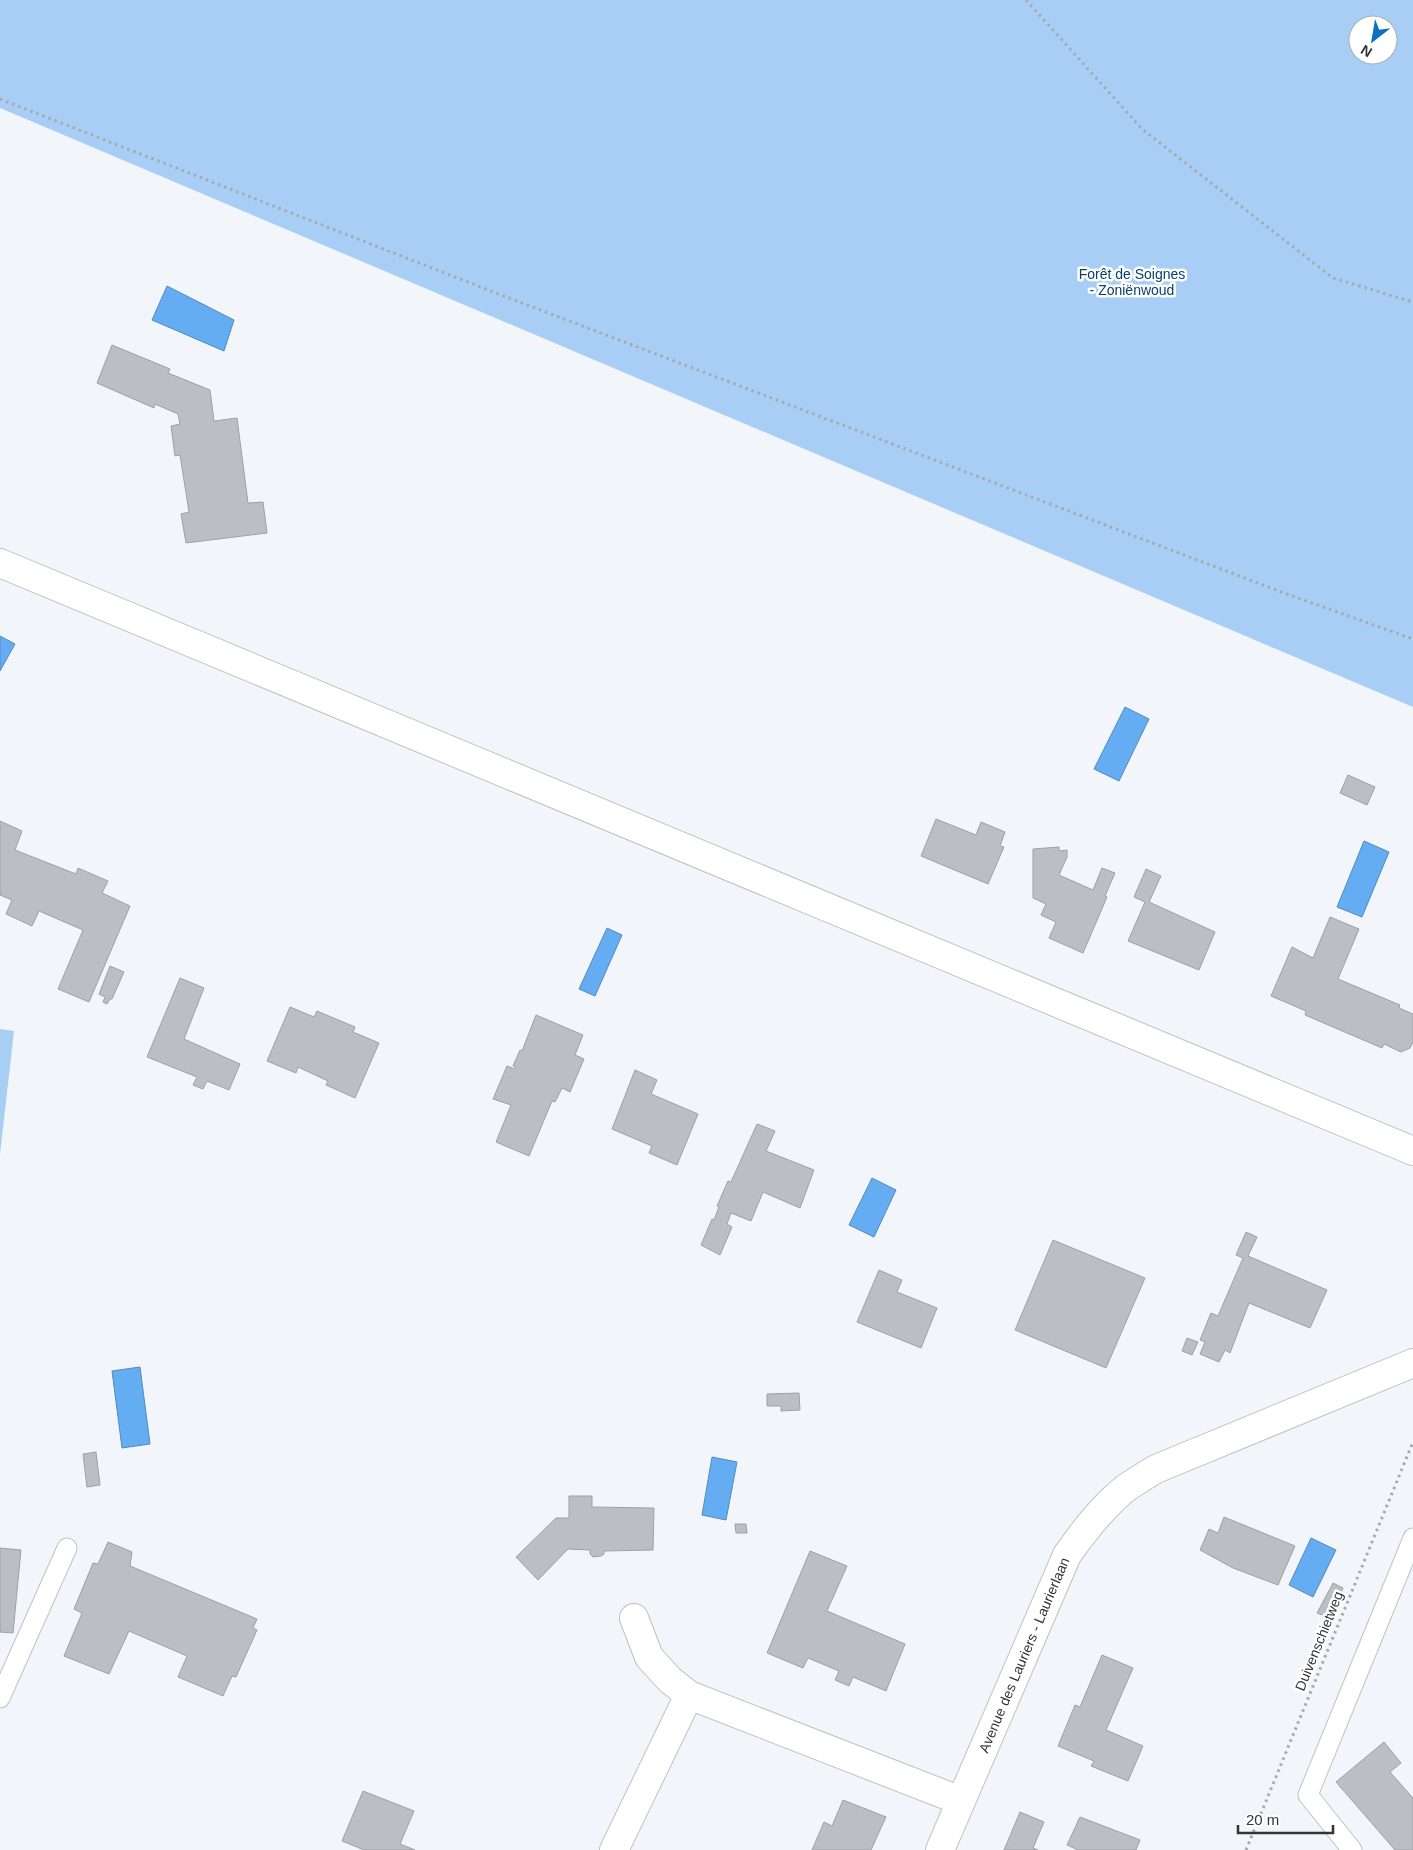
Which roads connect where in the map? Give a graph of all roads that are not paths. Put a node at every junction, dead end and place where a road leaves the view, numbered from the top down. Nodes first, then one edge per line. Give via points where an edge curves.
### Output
1 (0, 563) edge
2 (1413, 1151) edge
3 (1413, 1363) edge
4 (1413, 1538) edge
5 (67, 1548) dead end
6 (634, 1618) dead end
7 (690, 1695) junction
8 (0, 1698) edge
9 (961, 1802) junction
10 (614, 1850) edge
11 (940, 1850) edge
12 (1352, 1850) edge

1 - 2 street
3 - 9 street, Avenue des Lauriers - Laurierlaan via 1156,1468 1126,1488 1105,1508 1067,1555
4 - 12 lane via 1308,1795
5 - 8 lane
6 - 7 street via 649,1657 670,1680
7 - 9 street
7 - 10 street
9 - 11 street, Avenue des Lauriers - Laurierlaan

